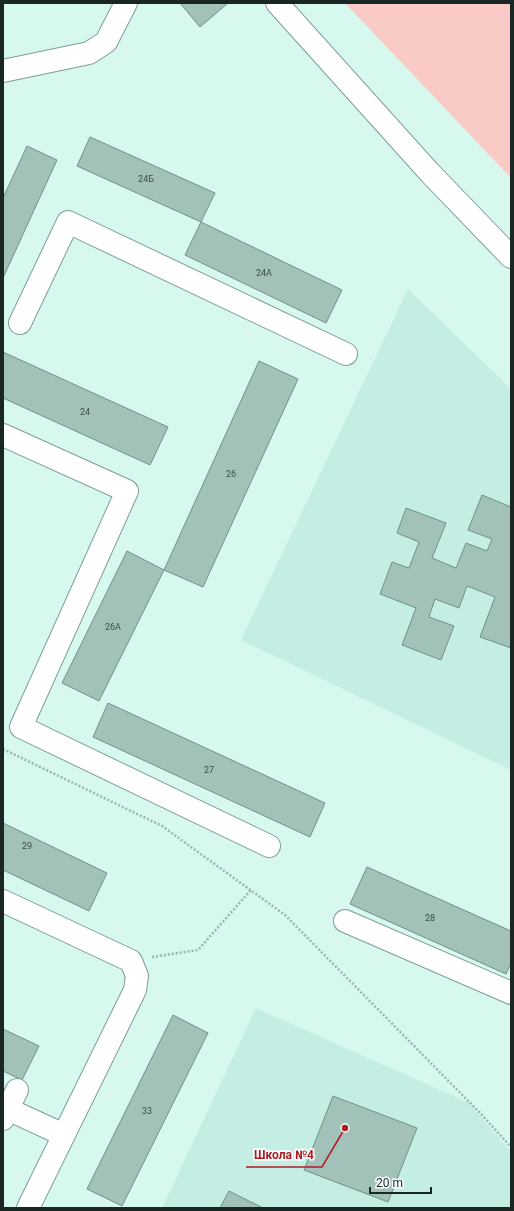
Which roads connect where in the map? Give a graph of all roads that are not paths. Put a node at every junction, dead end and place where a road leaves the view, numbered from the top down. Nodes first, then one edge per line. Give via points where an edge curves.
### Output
1 (126, 3) edge
2 (277, 3) edge
3 (3, 71) edge
4 (511, 257) edge
5 (20, 323) dead end
6 (346, 354) dead end
7 (3, 435) edge
8 (269, 846) dead end
9 (3, 901) edge
10 (345, 921) dead end
11 (511, 993) edge
12 (17, 1090) dead end
13 (5, 1111) edge
14 (64, 1135) junction
15 (28, 1208) edge

1 - 3 street via 106,42 89,53
2 - 4 street
5 - 6 street via 68,222
7 - 8 street via 127,491 21,726
9 - 14 street via 131,961 137,976 135,990
10 - 11 street
12 - 13 street
13 - 14 street
14 - 15 street

